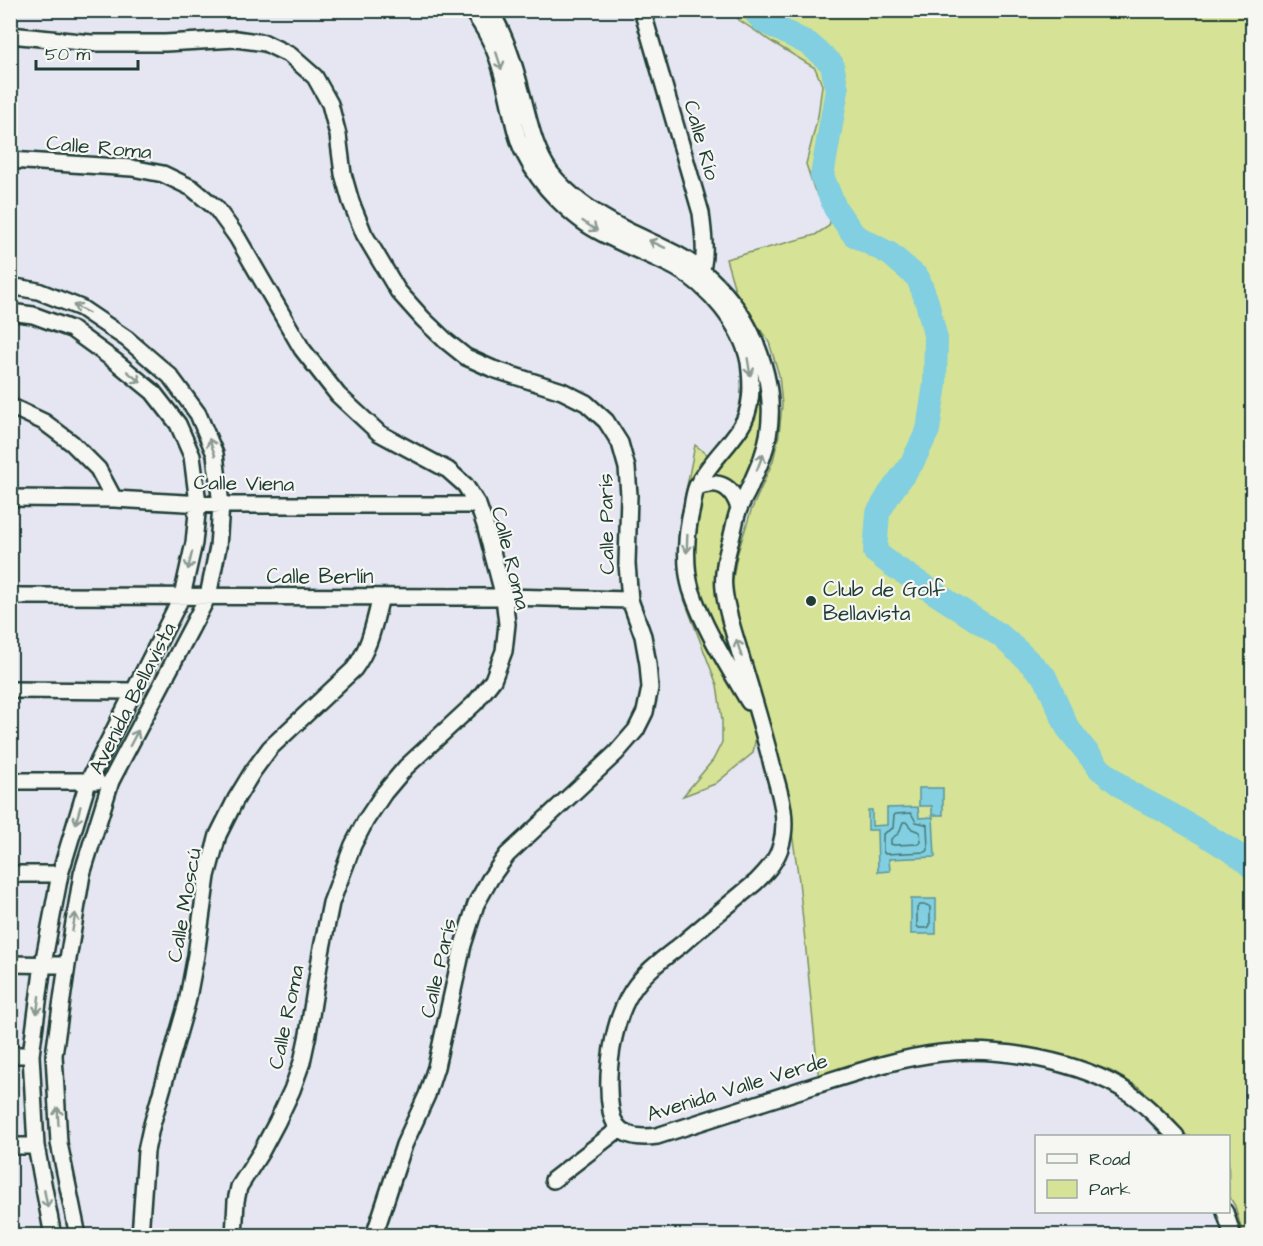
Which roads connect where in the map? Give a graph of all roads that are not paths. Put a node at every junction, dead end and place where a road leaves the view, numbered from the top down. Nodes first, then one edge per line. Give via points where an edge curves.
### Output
1 (471, 10) edge
2 (490, 10) edge
3 (642, 10) edge
4 (10, 35) edge
5 (10, 160) edge
6 (699, 277) junction
7 (10, 286) edge
8 (10, 312) edge
9 (10, 406) edge
10 (697, 487) junction
11 (10, 498) edge
12 (114, 499) junction
13 (198, 503) junction
14 (221, 505) junction
15 (478, 505) junction
16 (739, 508) junction
17 (10, 596) edge
18 (182, 596) junction
19 (208, 596) junction
20 (381, 597) junction
21 (504, 597) junction
22 (630, 600) junction
23 (10, 690) edge
24 (134, 691) junction
25 (762, 724) junction
26 (10, 781) edge
27 (111, 781) junction
28 (88, 782) junction
29 (10, 874) edge
30 (60, 874) junction
31 (10, 964) edge
32 (43, 964) junction
33 (67, 964) junction
34 (10, 1055) edge
35 (31, 1055) junction
36 (619, 1129) junction
37 (1174, 1135) edge
38 (10, 1146) edge
39 (36, 1146) junction
40 (553, 1180) dead end
41 (1225, 1213) edge
42 (53, 1236) edge
43 (78, 1236) edge
44 (140, 1236) edge
45 (234, 1236) edge
46 (374, 1236) edge
47 (1233, 1236) edge

1 -> 6 street, Avenida Valle Verde via 493,43 501,64 524,153 554,196 598,231
6 -> 2 street, Avenida Valle Verde via 664,248 598,214 550,171 538,150 509,51
3 - 6 street, Calle Río via 701,213 704,239
4 - 22 street, Calle París via 91,43 236,39 265,43 290,55 315,77 330,104 351,202 364,234 398,291 466,357 586,403 606,421 620,443 629,495
5 - 15 street, Calle Roma via 132,168 163,174 192,188 216,208 237,237 302,349 338,395 379,434 448,470 465,485
6 -> 10 street, Avenida Valle Verde via 741,337 751,384 750,405 742,426
16 -> 6 street, Avenida Valle Verde via 763,456 769,431 768,382 761,355 735,306
14 -> 7 street, Avenida Bellavista via 215,454 198,414 170,376 127,339 81,308 38,291
8 -> 13 street, Avenida Bellavista via 33,315 71,329 153,392 178,424 192,456
9 - 12 street via 44,422 72,443 98,469
10 - 16 street via 708,483 728,489
10 -> 25 street, Avenida Valle Verde via 686,550 691,587 715,644
11 - 12 street, Calle Viena
12 - 13 street, Calle Viena
13 - 14 street, Calle Viena
13 -> 18 street, Avenida Bellavista
14 - 15 street, Calle Viena
14 - 19 street, Avenida Bellavista
15 - 21 street, Calle Roma
25 -> 16 street, Avenida Valle Verde via 723,586
17 - 18 street, Calle Berlín
18 - 19 street, Calle Berlín
18 - 24 street, Avenida Bellavista
19 - 20 street, Calle Berlín
27 -> 19 street, Avenida Bellavista
20 - 21 street, Calle Berlín
20 - 44 street, Calle Moscú via 363,656 270,748 253,771 219,835 207,876 187,1003 146,1151
21 - 22 street, Calle Berlín
21 - 45 street, Calle Roma via 504,651 493,680 475,703 406,767 384,793 353,845 331,903 302,1062 277,1122 239,1187
22 - 46 street, Calle París via 648,664 650,688 645,712 636,730 616,753 507,855 476,904 436,1067 404,1145
23 - 24 street
24 - 28 street, Avenida Bellavista
25 - 36 street, Avenida Valle Verde via 782,800 781,846 771,867 756,882 650,970 632,991 611,1049 611,1114
26 - 28 street
27 - 28 street
33 -> 27 street, Avenida Bellavista via 82,874
28 -> 30 street, Avenida Bellavista
29 - 30 street
30 - 32 street, Avenida Bellavista
31 - 32 street
32 - 33 street
32 -> 35 street, Avenida Bellavista
43 -> 33 street, Avenida Bellavista via 59,1143 54,1055
34 - 35 street
35 - 39 street, Avenida Bellavista
36 - 37 street, Avenida Valle Verde via 632,1136 657,1136 872,1067 970,1051 1033,1058 1102,1078 1130,1094
36 - 40 street
38 - 39 street
39 -> 42 street, Avenida Bellavista
41 - 47 street

